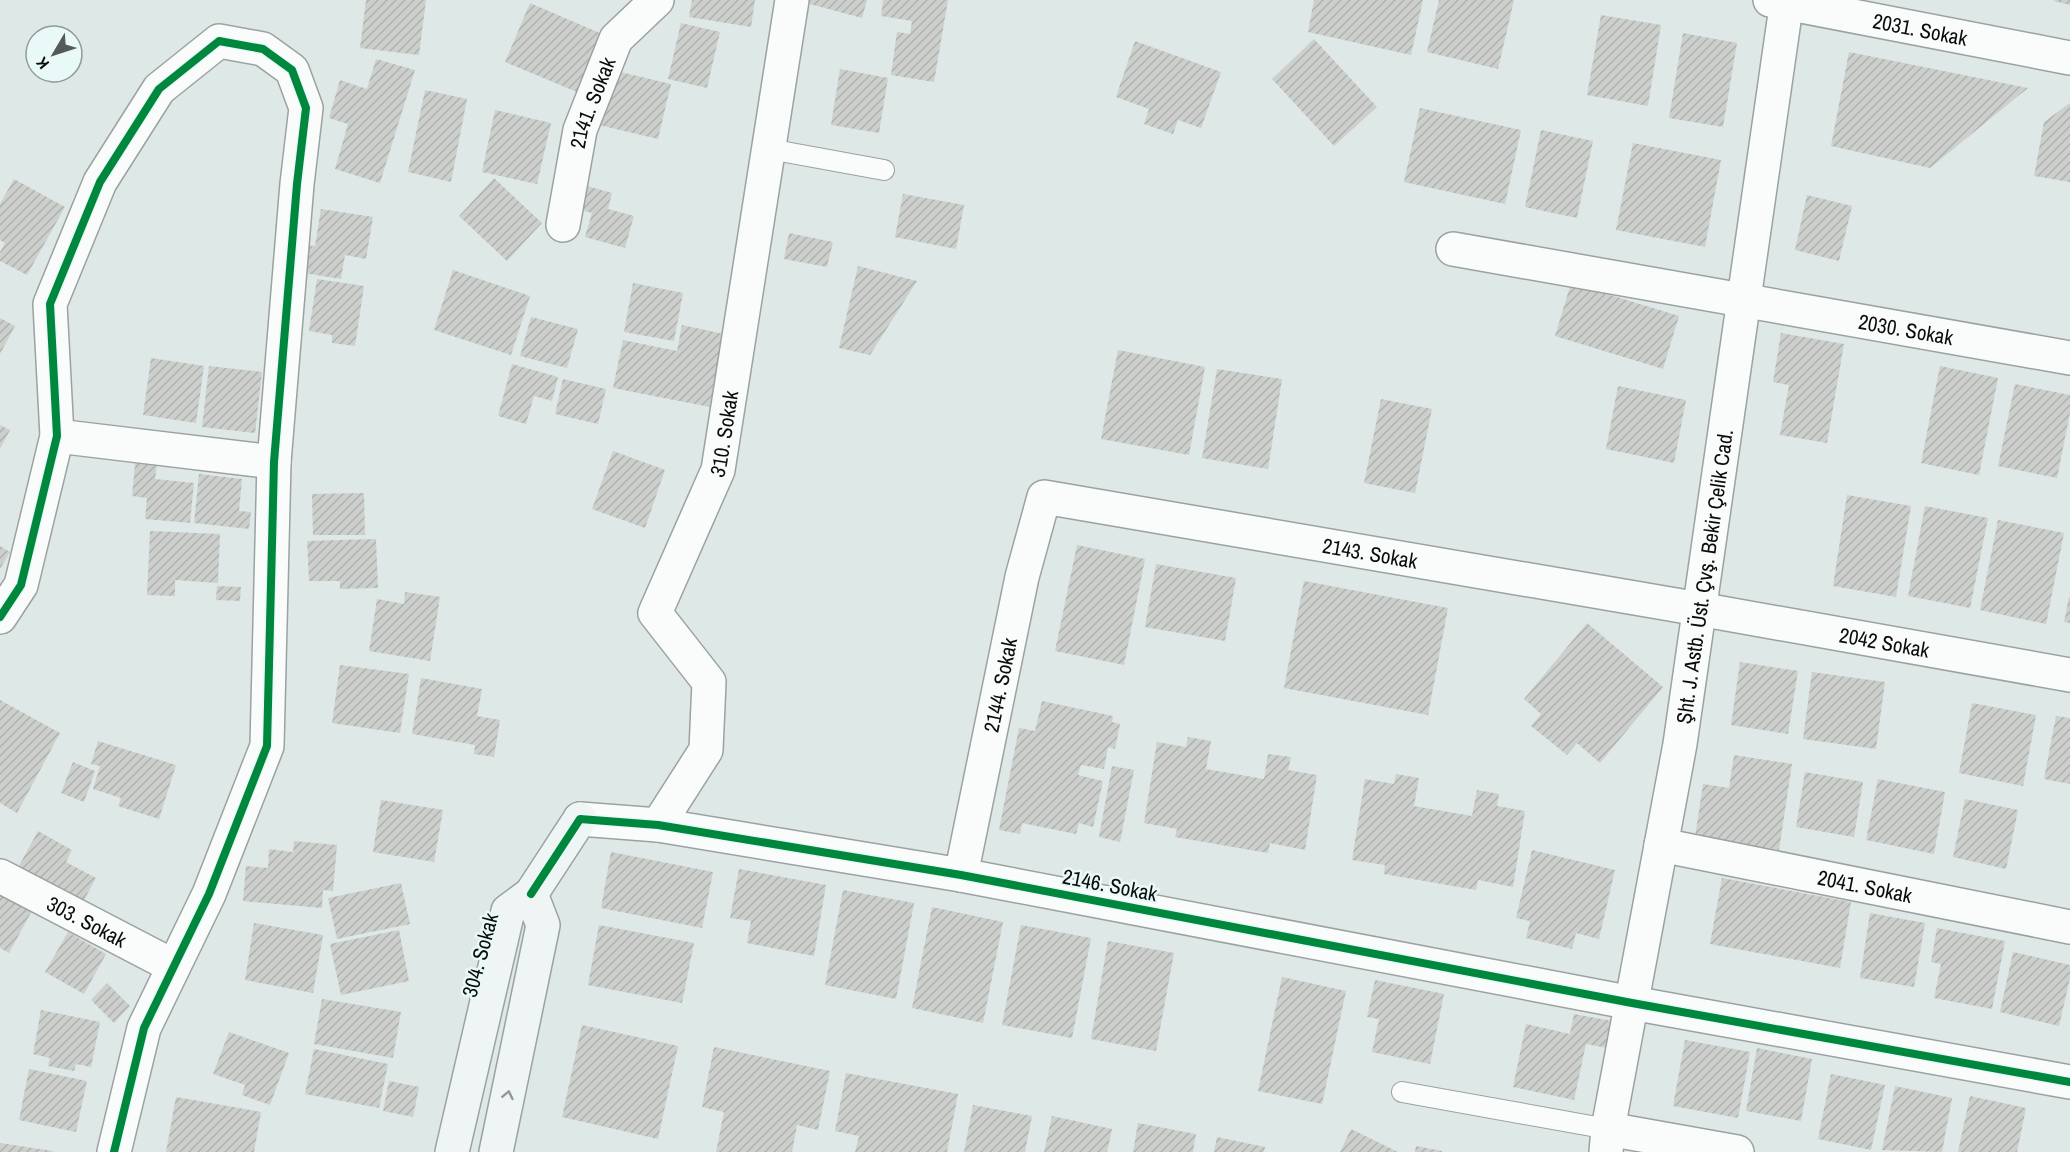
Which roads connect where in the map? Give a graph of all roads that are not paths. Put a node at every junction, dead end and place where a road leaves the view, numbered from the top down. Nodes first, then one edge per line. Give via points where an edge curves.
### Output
1 (657, 0) edge
2 (792, 0) edge
3 (1781, 1) edge
4 (2070, 58) edge
5 (769, 148) junction
6 (884, 170) dead end
7 (563, 225) dead end
8 (1454, 249) dead end
9 (1743, 301) junction
10 (2070, 358) edge
11 (57, 436) junction
12 (274, 462) junction
13 (1044, 497) joint
14 (1699, 609) junction
15 (0, 617) edge
16 (2070, 675) edge
17 (580, 819) joint
18 (658, 825) junction
19 (1660, 845) junction
20 (961, 875) junction
21 (0, 876) edge
22 (531, 894) junction
23 (2070, 927) edge
24 (173, 966) junction
25 (1632, 1003) junction
26 (2070, 1082) edge
27 (1402, 1092) dead end
28 (1607, 1140) edge
29 (114, 1152) edge
30 (452, 1152) edge
31 (496, 1152) edge
32 (1737, 1152) edge

1 - 7 street, 2141. Sokak via 616,39 580,130
2 - 5 street, 310. Sokak
3 - 4 street, 2031. Sokak
3 - 9 street, Şht. J. Astb. Üst. Çvş. Bekir Çelik Cad.
5 - 6 lane
5 - 18 street, 310. Sokak via 718,470 655,613 709,682 706,750
8 - 9 street, 2030. Sokak
9 - 10 street, 2030. Sokak
9 - 14 street, Şht. J. Astb. Üst. Çvş. Bekir Çelik Cad.
11 - 12 street
11 - 12 street via 50,304 100,182 159,89 219,42 263,49 292,70 306,108
11 - 15 street via 21,585
12 - 24 street via 267,746 209,894
13 - 14 street, 2143. Sokak
13 - 20 street, 2144. Sokak via 1020,588
14 - 16 street, 2042 Sokak
14 - 19 street, Şht. J. Astb. Üst. Çvş. Bekir Çelik Cad. via 1680,744
17 - 18 street, 2146. Sokak
17 - 22 street, 304. Sokak
18 - 20 street, 2146. Sokak
19 - 23 street, 2041. Sokak
19 - 25 street, Şht. J. Astb. Üst. Çvş. Bekir Çelik Cad.
20 - 25 street, 2146. Sokak
21 - 24 street, 303. Sokak
22 - 30 street, 304. Sokak via 508,911
31 -> 22 street via 543,925
24 - 29 street via 144,1028
25 - 26 street, 2146. Sokak
25 - 28 street, Şht. J. Astb. Üst. Çvş. Bekir Çelik Cad.
27 - 28 lane
28 - 32 street

